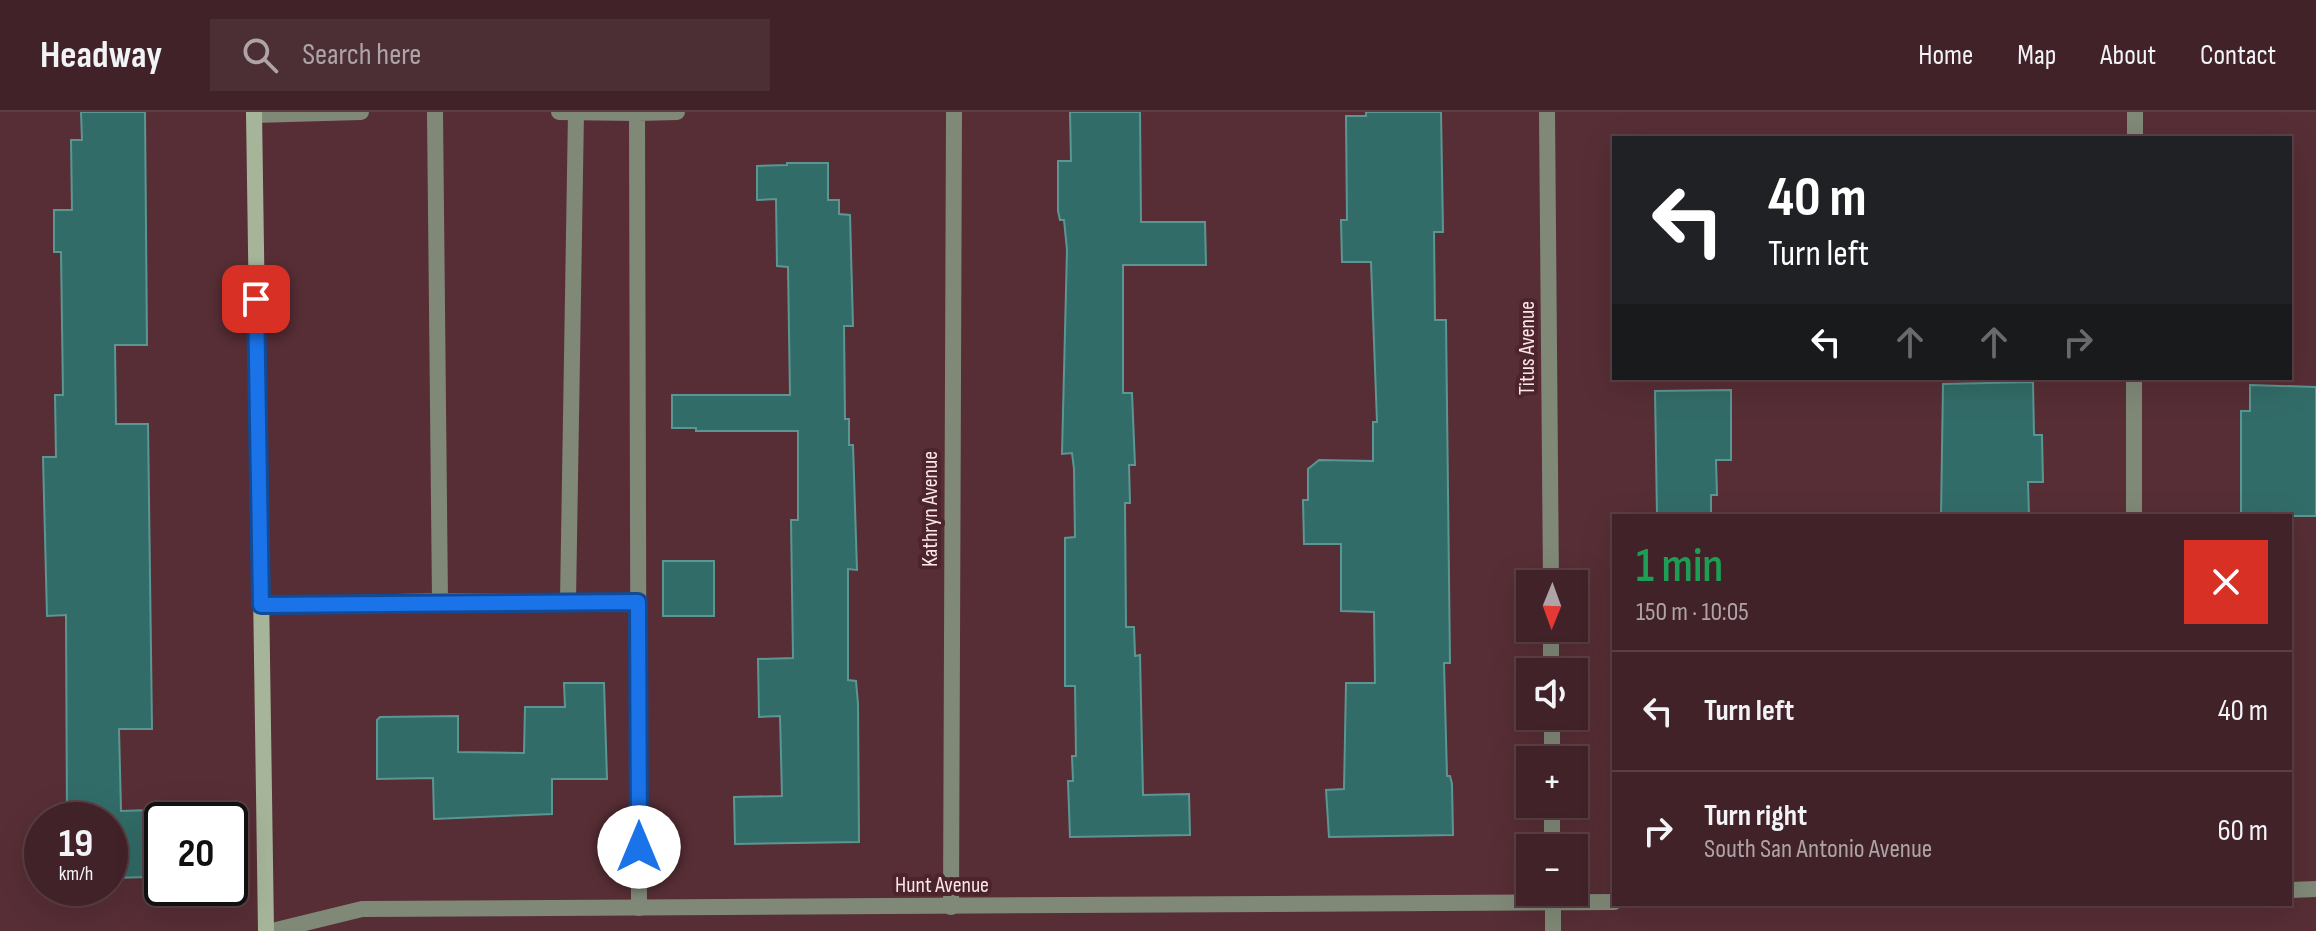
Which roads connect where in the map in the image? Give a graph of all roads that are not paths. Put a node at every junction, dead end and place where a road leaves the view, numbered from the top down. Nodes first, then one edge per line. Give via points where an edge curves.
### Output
1 (361, 112) edge
2 (435, 112) edge
3 (559, 112) edge
4 (576, 112) edge
5 (677, 112) edge
6 (954, 112) edge
7 (1547, 112) edge
8 (2135, 112) edge
9 (637, 113) edge
10 (254, 114) edge
11 (2135, 136) edge
12 (2134, 380) edge
13 (2134, 514) edge
14 (1551, 570) edge
15 (440, 601) junction
16 (568, 601) junction
17 (638, 602) junction
18 (261, 605) junction
19 (2316, 889) edge
20 (2292, 890) edge
21 (1516, 899) edge
22 (1588, 900) edge
23 (1612, 902) edge
24 (1553, 906) edge
25 (951, 907) junction
26 (639, 908) junction
27 (266, 931) edge
28 (272, 931) edge
29 (1553, 931) edge

1 - 10 street
2 - 15 street
3 - 4 street
4 - 9 street
4 - 16 street
5 - 9 street
6 - 25 street, Kathryn Avenue
7 - 14 street, Titus Avenue
8 - 11 street
9 - 17 street
10 - 18 street
12 - 13 street
15 - 16 street
15 - 18 street
16 - 17 street
17 - 26 street
18 - 27 street
19 - 20 street
21 - 25 street, Hunt Avenue
22 - 23 street, Hunt Avenue
24 - 29 street
25 - 26 street, Hunt Avenue
26 - 28 street, Hunt Avenue via 362,909

